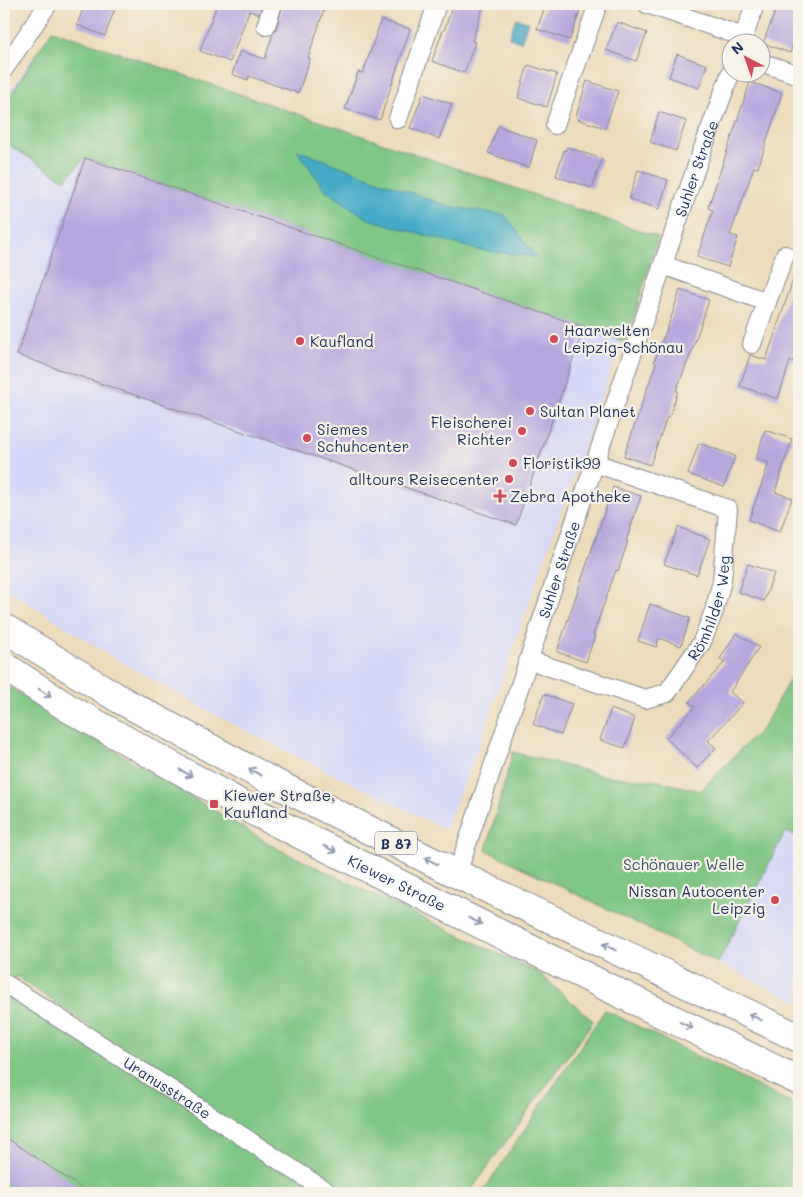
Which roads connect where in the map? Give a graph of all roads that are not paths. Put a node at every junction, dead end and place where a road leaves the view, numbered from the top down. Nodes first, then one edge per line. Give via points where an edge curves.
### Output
1 (48, 4) edge
2 (273, 4) edge
3 (437, 4) edge
4 (598, 4) edge
5 (647, 4) edge
6 (755, 4) edge
7 (266, 26) dead end
8 (722, 32) edge
9 (746, 32) edge
10 (770, 65) edge
11 (4, 69) edge
12 (799, 75) edge
13 (727, 82) edge
14 (398, 119) dead end
15 (555, 125) dead end
16 (785, 256) dead end
17 (663, 265) junction
18 (767, 302) junction
19 (752, 344) dead end
20 (595, 463) junction
21 (4, 628) edge
22 (529, 660) junction
23 (4, 666) edge
24 (457, 874) junction
25 (4, 983) edge
26 (799, 1038) edge
27 (799, 1080) edge
28 (329, 1193) edge

1 - 11 street
2 - 7 street
3 - 14 street
4 - 15 street
5 - 8 street
6 - 9 street
10 - 12 street
13 - 17 street, Suhler Straße
16 - 18 street
17 - 18 street
17 - 20 street, Suhler Straße
18 - 19 street
20 - 22 street, Suhler Straße
20 - 22 street, Römhilder Weg via 728,509 722,581 714,611 702,642 667,692 645,699
24 -> 21 main road, B 87 via 273,782 121,700
22 - 24 street, Suhler Straße
23 -> 27 main road, Kiewer Straße / B 87 via 68,708 257,813
26 -> 24 main road, B 87
25 - 28 street, Uranusstraße

